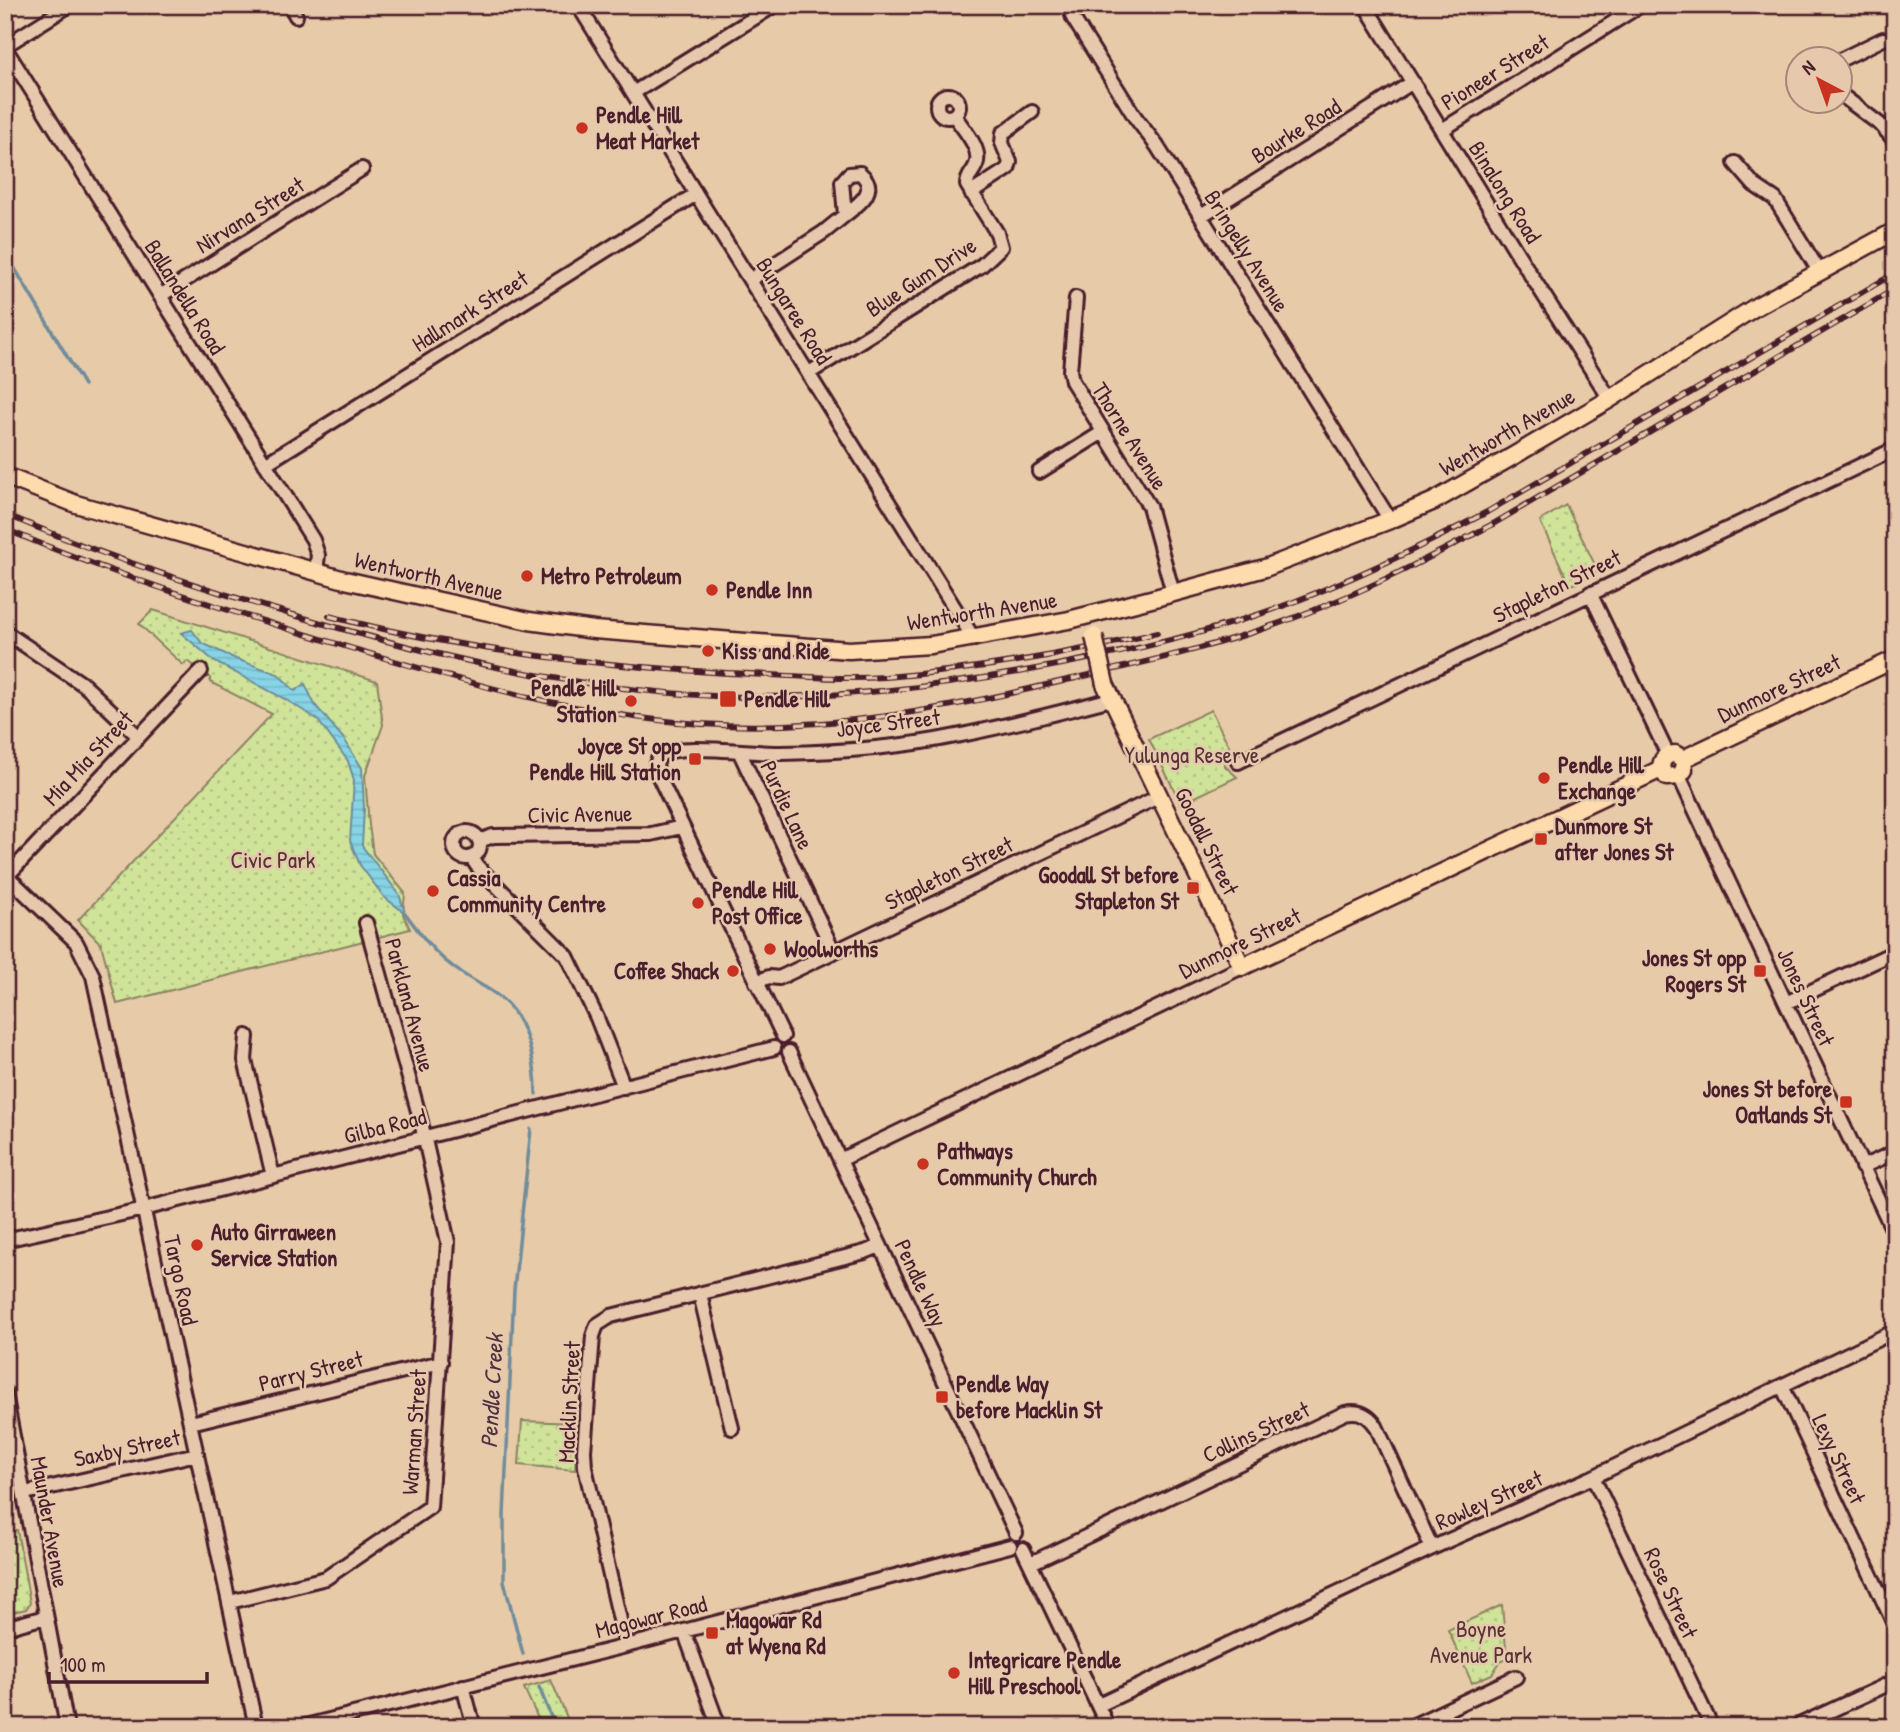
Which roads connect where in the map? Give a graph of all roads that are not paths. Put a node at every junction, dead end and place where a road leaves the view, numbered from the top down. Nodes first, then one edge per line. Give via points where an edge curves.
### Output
1 (70, 5) edge
2 (578, 5) edge
3 (775, 5) edge
4 (1069, 5) edge
5 (1365, 5) edge
6 (1641, 5) edge
7 (1882, 39) dead end
8 (5, 47) edge
9 (1854, 53) edge
10 (1413, 82) junction
11 (633, 93) junction
12 (1854, 105) edge
13 (1032, 112) dead end
14 (954, 115) dead end
15 (1442, 130) junction
16 (1895, 141) edge
17 (1735, 163) dead end
18 (362, 169) dead end
19 (971, 192) junction
20 (696, 194) junction
21 (845, 215) dead end
22 (1201, 216) junction
23 (1895, 231) edge
24 (1819, 271) junction
25 (750, 280) junction
26 (160, 296) junction
27 (1076, 298) dead end
28 (809, 373) junction
29 (1610, 399) junction
30 (1103, 432) junction
31 (1895, 449) edge
32 (265, 464) junction
33 (1039, 472) dead end
34 (5, 476) edge
35 (1390, 520) junction
36 (316, 572) junction
37 (1173, 593) junction
38 (1590, 593) junction
39 (1090, 616) junction
40 (5, 632) edge
41 (974, 639) junction
42 (1895, 659) edge
43 (201, 671) dead end
44 (1109, 692) junction
45 (138, 736) junction
46 (740, 752) junction
47 (1671, 761) junction
48 (1238, 762) dead end
49 (1679, 776) joint
50 (1160, 796) junction
51 (682, 827) junction
52 (479, 841) junction
53 (471, 857) junction
54 (6, 875) edge
55 (366, 923) dead end
56 (834, 952) junction
57 (1895, 952) edge
58 (1242, 967) junction
59 (756, 982) junction
60 (1786, 1003) junction
61 (247, 1036) dead end
62 (783, 1036) junction
63 (774, 1048) junction
64 (789, 1052) junction
65 (624, 1087) junction
66 (424, 1138) junction
67 (1895, 1152) edge
68 (840, 1160) junction
69 (1862, 1167) junction
70 (273, 1176) junction
71 (144, 1209) junction
72 (1895, 1235) edge
73 (5, 1240) edge
74 (880, 1246) junction
75 (700, 1294) junction
76 (1895, 1331) edge
77 (441, 1363) junction
78 (1782, 1386) junction
79 (5, 1393) edge
80 (191, 1423) junction
81 (732, 1428) dead end
82 (197, 1454) junction
83 (1593, 1477) junction
84 (25, 1493) junction
85 (1017, 1547) junction
86 (1432, 1548) junction
87 (1031, 1563) junction
88 (230, 1602) junction
89 (45, 1618) junction
90 (1895, 1626) edge
91 (5, 1628) edge
92 (684, 1631) junction
93 (626, 1646) junction
94 (1516, 1677) dead end
95 (1895, 1681) edge
96 (463, 1686) junction
97 (1098, 1706) junction
98 (67, 1727) edge
99 (256, 1727) edge
100 (301, 1727) edge
101 (474, 1727) edge
102 (719, 1727) edge
103 (1108, 1727) edge
104 (1410, 1727) edge
105 (1712, 1727) edge
106 (1795, 1727) edge

1 - 8 street
2 - 11 street, Bungaree Road
3 - 11 street
4 - 22 street, Bringelly Avenue via 1073,18
5 - 10 street, Binalong Road
6 - 15 street, Pioneer Street
7 - 9 street
8 - 26 street, Ballandella Road
10 - 15 street, Binalong Road
10 - 22 street, Bourke Road
11 - 20 street, Bungaree Road
12 - 16 street
13 - 19 street via 1003,132 1008,169
14 - 19 street via 976,151 977,163 966,182
15 - 29 street, Binalong Road
17 - 24 street via 1775,199
18 - 26 street, Nirvana Street
19 - 28 street, Blue Gum Drive via 998,233 1000,250
20 - 25 street, Bungaree Road
20 - 32 street, Hallmark Street
21 - 25 street
22 - 35 street, Bringelly Avenue
23 - 24 main road, Wentworth Avenue
24 - 29 main road, Wentworth Avenue
25 - 28 street, Bungaree Road
26 - 32 street, Ballandella Road
27 - 30 street, Thorne Avenue via 1070,376
28 - 41 street, Bungaree Road
29 - 35 main road, Wentworth Avenue via 1434,501
30 - 33 street
30 - 37 street, Thorne Avenue via 1149,506
31 - 38 street, Stapleton Street
32 - 36 street, Ballandella Road via 316,545
34 - 36 main road, Wentworth Avenue via 76,504
35 - 37 main road, Wentworth Avenue via 1265,568
36 - 41 main road, Wentworth Avenue via 496,615 594,630 849,650
37 - 39 main road, Wentworth Avenue
38 - 47 street
38 - 48 street, Stapleton Street
39 - 41 main road, Wentworth Avenue
39 - 44 main road, Goodall Street, bridge
40 - 45 street via 84,685
42 - 47 main road, Dunmore Street
43 - 45 street, Mia Mia Street
44 - 46 street, Joyce Street via 925,741 832,751
44 - 50 main road, Goodall Street
45 - 54 street, Mia Mia Street
46 - 51 street, Joyce Street via 676,748 657,759 656,769
46 - 56 street, Purdie Lane
47 - 49 main road via 1667,777
47 - 58 main road, Dunmore Street
49 - 60 street, Jones Street
50 - 56 street, Stapleton Street
50 - 58 main road, Goodall Street
51 - 52 street, Civic Avenue via 652,834 493,835
51 - 59 street
52 - 53 street via 478,852
52 - 53 street via 469,832 455,839 456,852
53 - 65 street via 567,957
54 - 71 street, Targo Road via 71,937 90,968
55 - 66 street, Parkland Avenue
56 - 59 street, Stapleton Street via 779,978 769,976
57 - 60 street
58 - 68 street, Dunmore Street
59 - 62 street
60 - 69 street, Jones Street
61 - 70 street via 245,1060
62 - 63 street via 775,1040
62 - 64 street via 791,1041
63 - 64 street via 781,1054
63 - 65 street, Gilba Road
64 - 68 street, Pendle Way
65 - 66 street, Gilba Road
66 - 70 street, Gilba Road
66 - 77 street, Warman Street via 448,1242
67 - 69 street
68 - 74 street, Pendle Way
69 - 72 street, Jones Street
70 - 71 street, Gilba Road
71 - 73 street, Gilba Road
71 - 80 street, Targo Road
74 - 75 street, Macklin Street
74 - 85 street, Pendle Way via 1016,1533 1026,1538 1026,1545
75 - 81 street
75 - 93 street, Macklin Street via 611,1316 597,1325 593,1336 585,1467
76 - 78 street, Rowley Street
77 - 80 street, Parry Street
77 - 88 street, Warman Street via 430,1507 326,1578
78 - 83 street, Rowley Street
78 - 90 street, Levy Street
79 - 84 street, Maunder Avenue
80 - 82 street, Targo Road
82 - 84 street, Saxby Street
82 - 88 street, Targo Road
83 - 86 street, Rowley Street
83 - 105 street, Rose Street
84 - 89 street, Maunder Avenue
85 - 87 street
85 - 92 street, Magowar Road
86 - 87 street, Collins Street via 1376,1426 1366,1415 1354,1412
86 - 97 street, Rowley Street
87 - 97 street
88 - 99 street, Targo Road
89 - 91 street, Maunder Avenue
89 - 98 street, Maunder Avenue
92 - 93 street, Magowar Road
92 - 102 street
93 - 96 street, Magowar Road
94 - 104 street
95 - 106 street
96 - 100 street, Magowar Road
96 - 101 street
97 - 103 street

